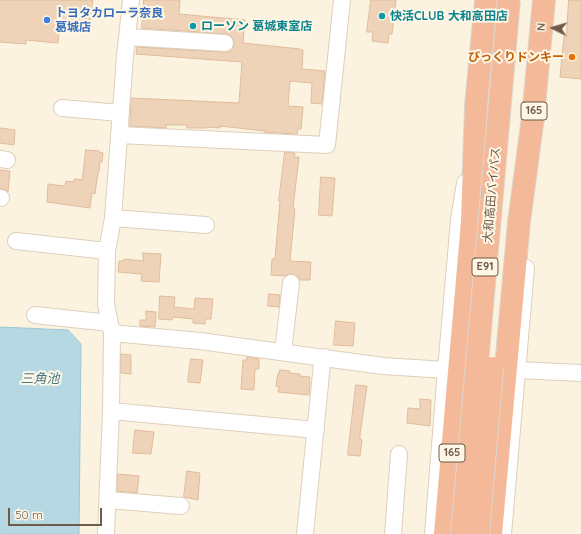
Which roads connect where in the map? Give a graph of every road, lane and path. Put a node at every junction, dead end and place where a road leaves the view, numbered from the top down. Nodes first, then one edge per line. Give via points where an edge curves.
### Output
1 (131, 0) edge
2 (342, 0) edge
3 (486, 0) edge
4 (509, 0) edge
5 (524, 0) edge
6 (544, 0) edge
7 (127, 37) junction
8 (225, 43) dead end
9 (62, 108) dead end
10 (120, 112) junction
11 (119, 136) junction
12 (113, 218) junction
13 (206, 225) dead end
14 (16, 241) dead end
15 (107, 251) junction
16 (291, 283) dead end
17 (35, 315) dead end
18 (111, 328) junction
19 (283, 352) junction
20 (324, 357) junction
21 (581, 373) edge
22 (452, 374) junction
23 (511, 376) junction
24 (111, 411) junction
25 (316, 430) junction
26 (399, 454) dead end
27 (108, 500) junction
28 (181, 506) dead end
29 (106, 534) edge
30 (305, 534) edge
31 (393, 534) edge
32 (433, 534) edge
33 (445, 534) edge
34 (462, 534) edge
35 (478, 534) edge
36 (491, 534) edge
37 (503, 534) edge

1 - 7 street
2 - 11 street via 327,145
3 - 22 highway, 165 via 476,106 472,222
4 - 34 highway, 大和高田バイパス / E91, bridge
5 - 35 highway, 大和高田バイパス / E91, bridge
6 - 23 highway, 165 via 533,117 519,222
7 - 8 street
7 - 10 street
9 - 10 street
10 - 11 street
11 - 12 street
12 - 13 street
12 - 15 street
14 - 15 street
15 - 18 street via 106,304
16 - 19 street
17 - 18 street
18 - 19 street
18 - 24 street
19 - 20 street
20 - 22 street
20 - 25 street
21 - 23 street
22 - 32 street
22 - 33 highway, 165
23 - 36 highway, 165
23 - 37 street
24 - 25 street
24 - 27 street
25 - 30 street
26 - 31 street
27 - 28 street
27 - 29 street

